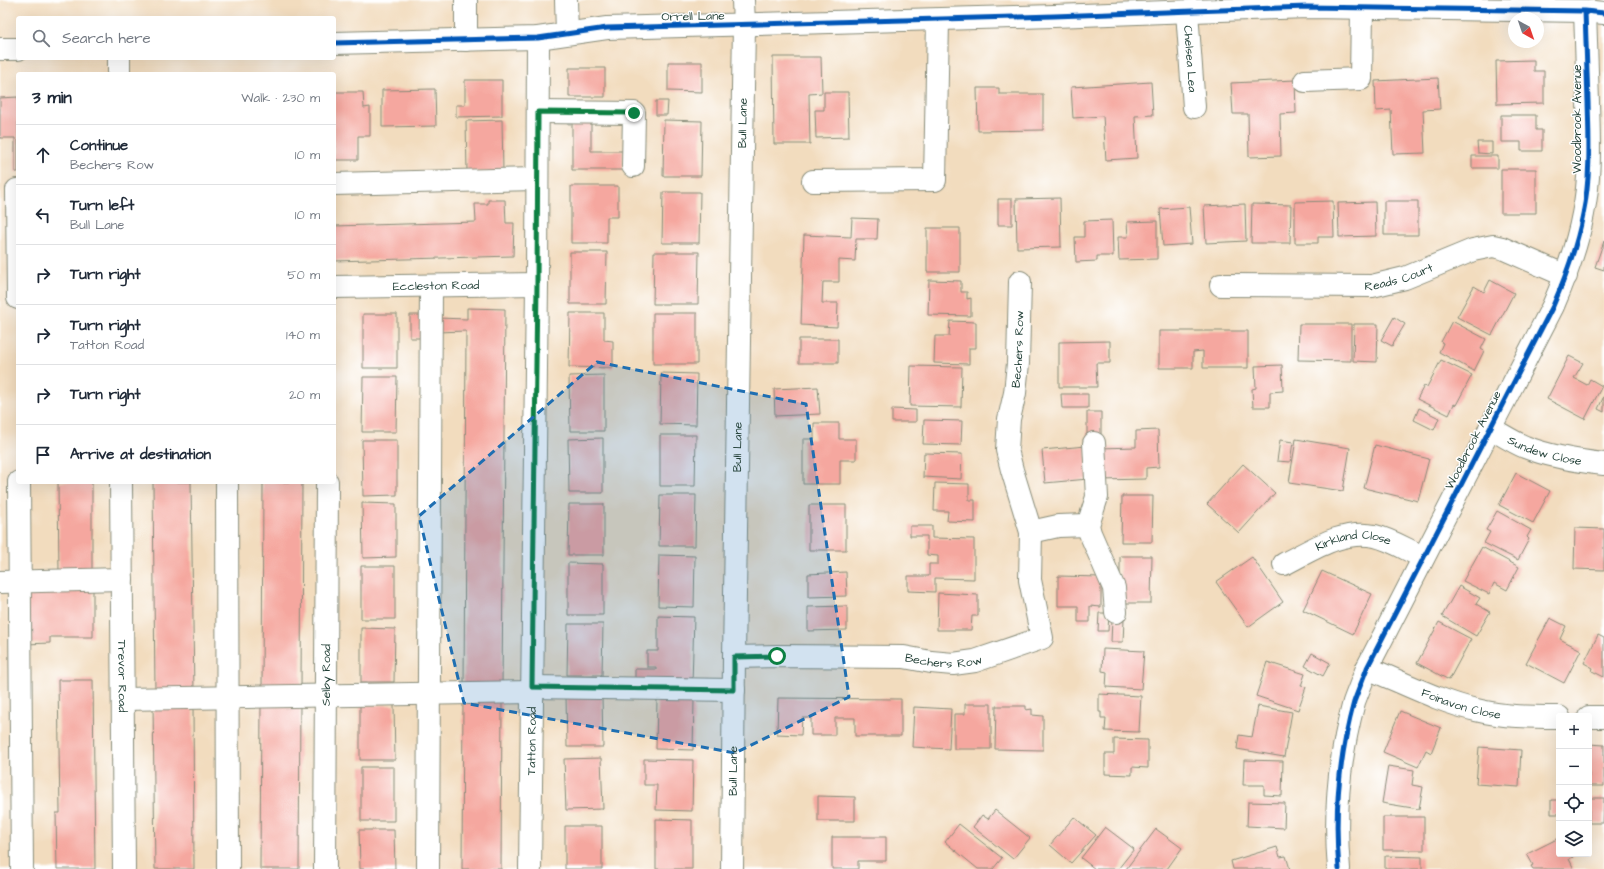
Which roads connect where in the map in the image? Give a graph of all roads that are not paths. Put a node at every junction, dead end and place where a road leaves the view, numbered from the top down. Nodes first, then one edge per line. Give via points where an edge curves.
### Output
1 (466, 0) edge
2 (566, 0) edge
3 (744, 0) edge
4 (1307, 4) edge
5 (1535, 6) edge
6 (1054, 8) edge
7 (1362, 9) junction
8 (1187, 12) junction
9 (1594, 12) edge
10 (938, 20) junction
11 (744, 25) junction
12 (567, 33) junction
13 (538, 38) junction
14 (466, 40) junction
15 (336, 43) edge
16 (0, 49) edge
17 (16, 49) edge
18 (119, 60) edge
19 (119, 72) edge
20 (1304, 81) dead end
21 (1194, 107) dead end
22 (538, 112) junction
23 (633, 166) dead end
24 (537, 179) junction
25 (813, 181) dead end
26 (1596, 182) edge
27 (336, 184) edge
28 (12, 190) edge
29 (16, 262) edge
30 (1566, 276) junction
31 (1020, 282) dead end
32 (537, 284) junction
33 (1221, 285) dead end
34 (431, 286) junction
35 (336, 287) edge
36 (1490, 428) junction
37 (1094, 443) dead end
38 (1604, 464) edge
39 (20, 484) edge
40 (121, 484) edge
41 (227, 484) edge
42 (327, 484) edge
43 (1088, 524) junction
44 (1031, 532) junction
45 (1423, 557) junction
46 (1284, 564) dead end
47 (122, 579) junction
48 (10, 582) edge
49 (1116, 612) dead end
50 (734, 657) junction
51 (1368, 668) junction
52 (532, 689) junction
53 (734, 690) junction
54 (429, 694) junction
55 (326, 696) junction
56 (228, 698) junction
57 (123, 700) junction
58 (1556, 717) edge
59 (1592, 717) edge
60 (1604, 717) edge
61 (22, 869) edge
62 (124, 869) edge
63 (228, 869) edge
64 (325, 869) edge
65 (428, 869) edge
66 (530, 869) edge
67 (732, 869) edge
68 (1339, 869) edge

1 - 14 street
2 - 12 street
3 - 11 street, Bull Lane
4 - 7 street, Orrell Lane
4 - 8 street, Orrell Lane
5 - 7 street, Orrell Lane
5 - 9 street, Orrell Lane
6 - 8 street, Orrell Lane
6 - 10 street, Orrell Lane
7 - 20 street via 1361,79
8 - 21 street, Chelsea Lea
9 - 26 street, Woodbrook Avenue via 1590,143
10 - 11 street, Orrell Lane
10 - 25 street via 935,180
11 - 12 street, Orrell Lane via 607,28
11 - 50 street, Bull Lane
12 - 13 street, Orrell Lane
13 - 14 street, Orrell Lane
13 - 22 street, Tatton Road
14 - 15 street, Orrell Lane
16 - 17 street
18 - 19 street
22 - 23 street via 634,113
22 - 24 street, Tatton Road
24 - 27 street
24 - 32 street, Tatton Road
26 - 30 street, Woodbrook Avenue via 1584,213
28 - 29 street
30 - 33 street, Reads Court via 1493,246 1473,250 1405,278 1372,286
30 - 36 street, Woodbrook Avenue
31 - 44 street, Bechers Row via 1018,363 1015,393 1008,419 1008,450
32 - 34 street, Eccleston Road
32 - 52 street, Tatton Road
34 - 35 street, Eccleston Road
34 - 54 street
36 - 38 street, Sundew Close via 1524,446 1552,456
36 - 45 street, Woodbrook Avenue
37 - 43 street via 1097,497
39 - 48 street
40 - 47 street, Trevor Road
41 - 56 street
42 - 55 street, Selby Road
43 - 44 street via 1058,526
43 - 49 street via 1114,588
44 - 50 street, Bechers Row via 1030,580 1042,638 975,661 953,664 904,656
45 - 46 street, Kirkland Close via 1374,536 1350,535 1337,538
45 - 51 street, Woodbrook Avenue
47 - 48 street
47 - 57 street, Trevor Road
48 - 61 street
50 - 53 street, Bull Lane
51 - 58 street, Foinavon Close via 1475,710 1499,715
51 - 68 street, Woodbrook Avenue via 1355,701 1340,771 1337,808
52 - 53 street
52 - 54 street
52 - 66 street, Tatton Road
53 - 67 street, Bull Lane
54 - 55 street
54 - 65 street
55 - 56 street
55 - 64 street, Selby Road
56 - 57 street
56 - 63 street
57 - 62 street, Trevor Road
59 - 60 street

